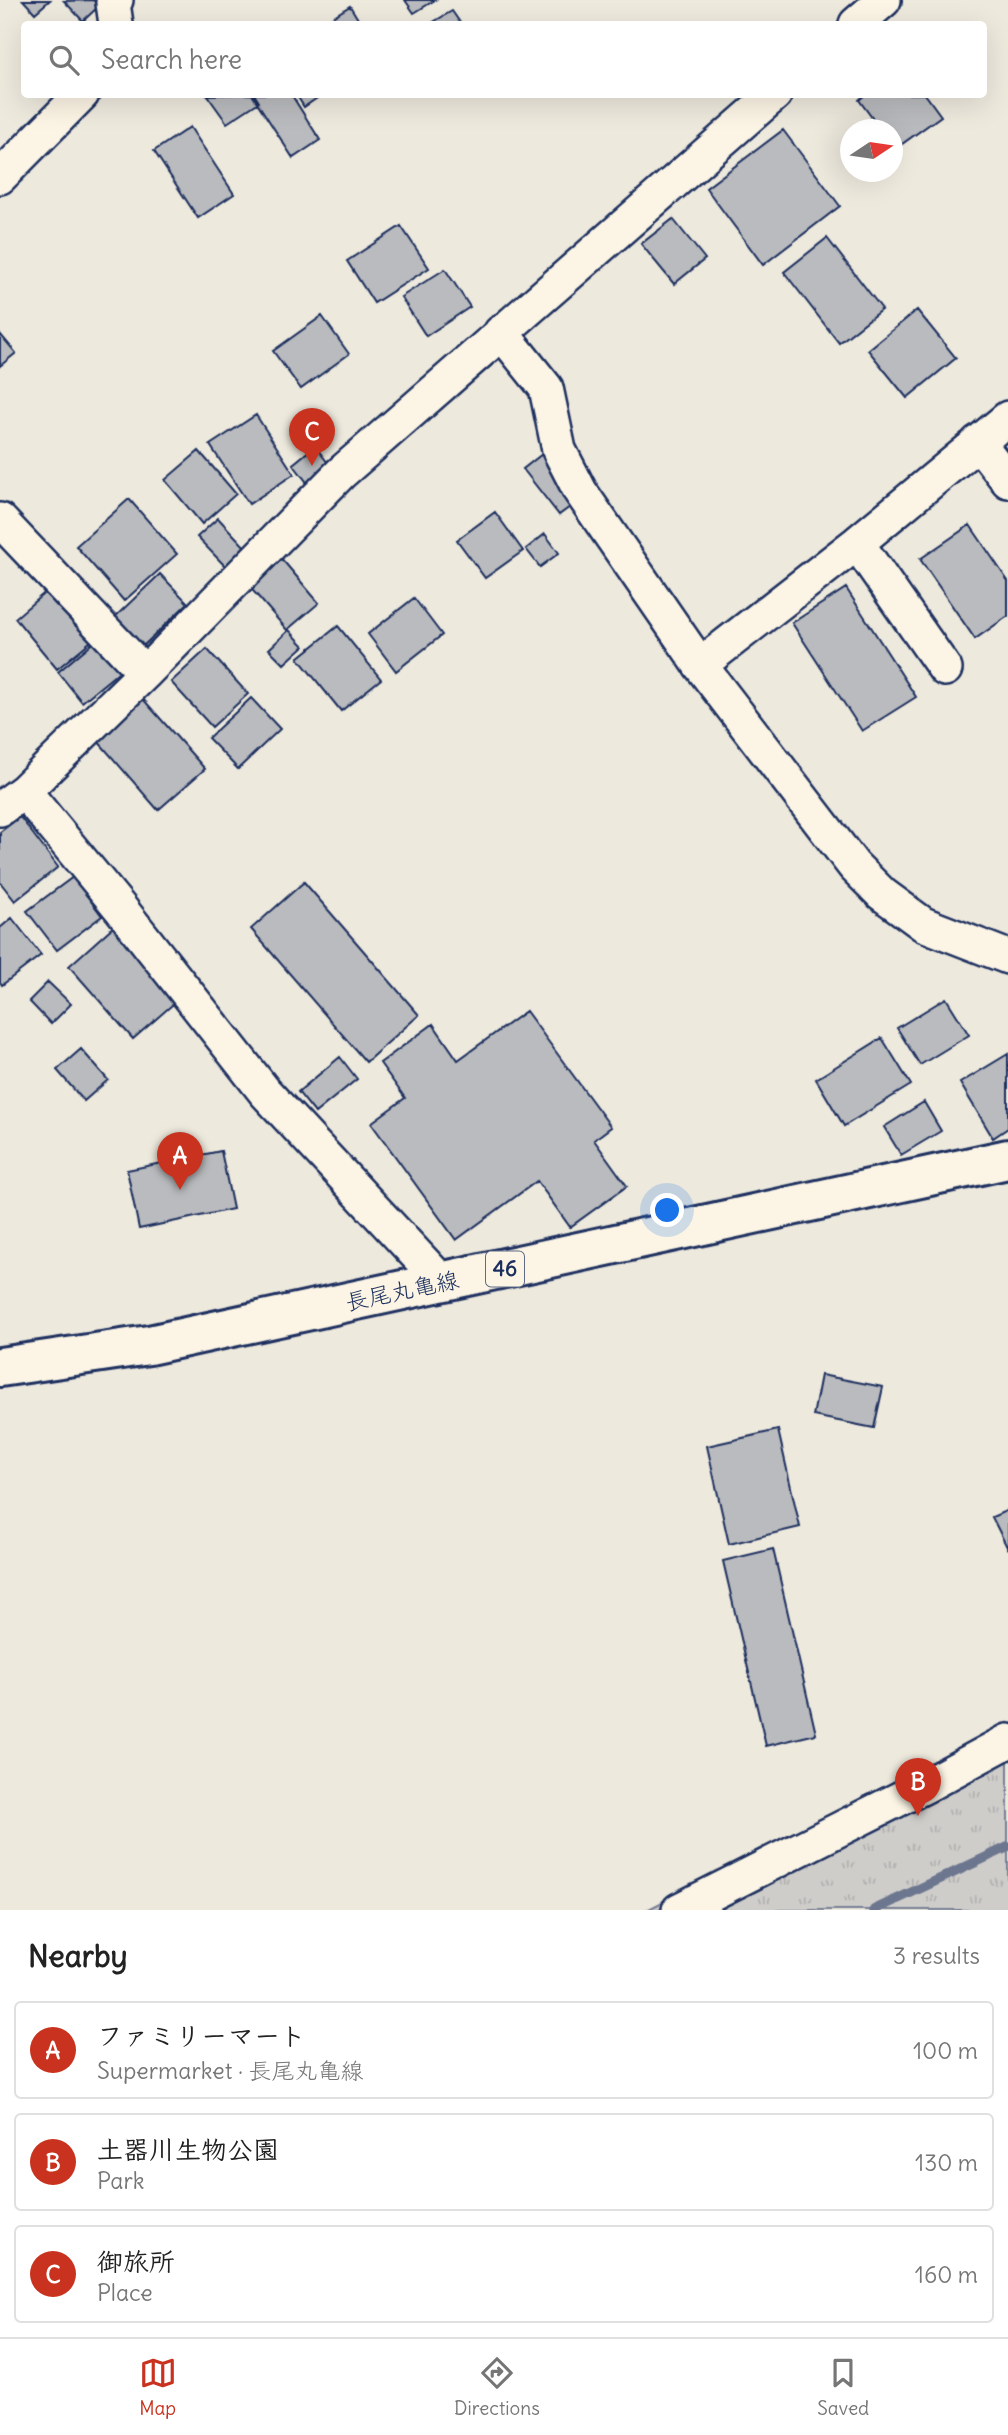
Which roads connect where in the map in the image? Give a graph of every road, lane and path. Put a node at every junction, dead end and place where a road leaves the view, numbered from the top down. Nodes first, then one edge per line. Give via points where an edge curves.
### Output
1 (116, 0) edge
2 (884, 0) edge
3 (116, 21) edge
4 (860, 21) edge
5 (78, 98) edge
6 (770, 98) edge
7 (0, 177) edge
8 (501, 332) junction
9 (1008, 418) edge
10 (978, 442) junction
11 (1008, 481) edge
12 (0, 520) edge
13 (858, 542) junction
14 (700, 664) junction
15 (946, 670) dead end
16 (145, 673) junction
17 (12, 800) edge
18 (1008, 957) edge
19 (1008, 1159) edge
20 (442, 1282) junction
21 (0, 1367) edge
22 (1008, 1741) edge
23 (1008, 1756) edge
24 (969, 1761) junction
25 (679, 1910) edge

1 - 3 street
2 - 4 street
5 - 7 street
6 - 8 street
8 - 14 street via 547,388 559,450 580,491
8 - 16 street via 341,473
9 - 10 street
10 - 11 street
10 - 13 street
12 - 16 street
13 - 14 street
13 - 15 street
14 - 18 street via 854,866 882,894 923,924
16 - 17 street
17 - 20 street via 121,909 265,1092
19 - 20 main road, 長尾丸亀線 / 46
20 - 21 main road, 長尾丸亀線 / 46 via 149,1345
22 - 24 street
23 - 24 street
24 - 25 street

